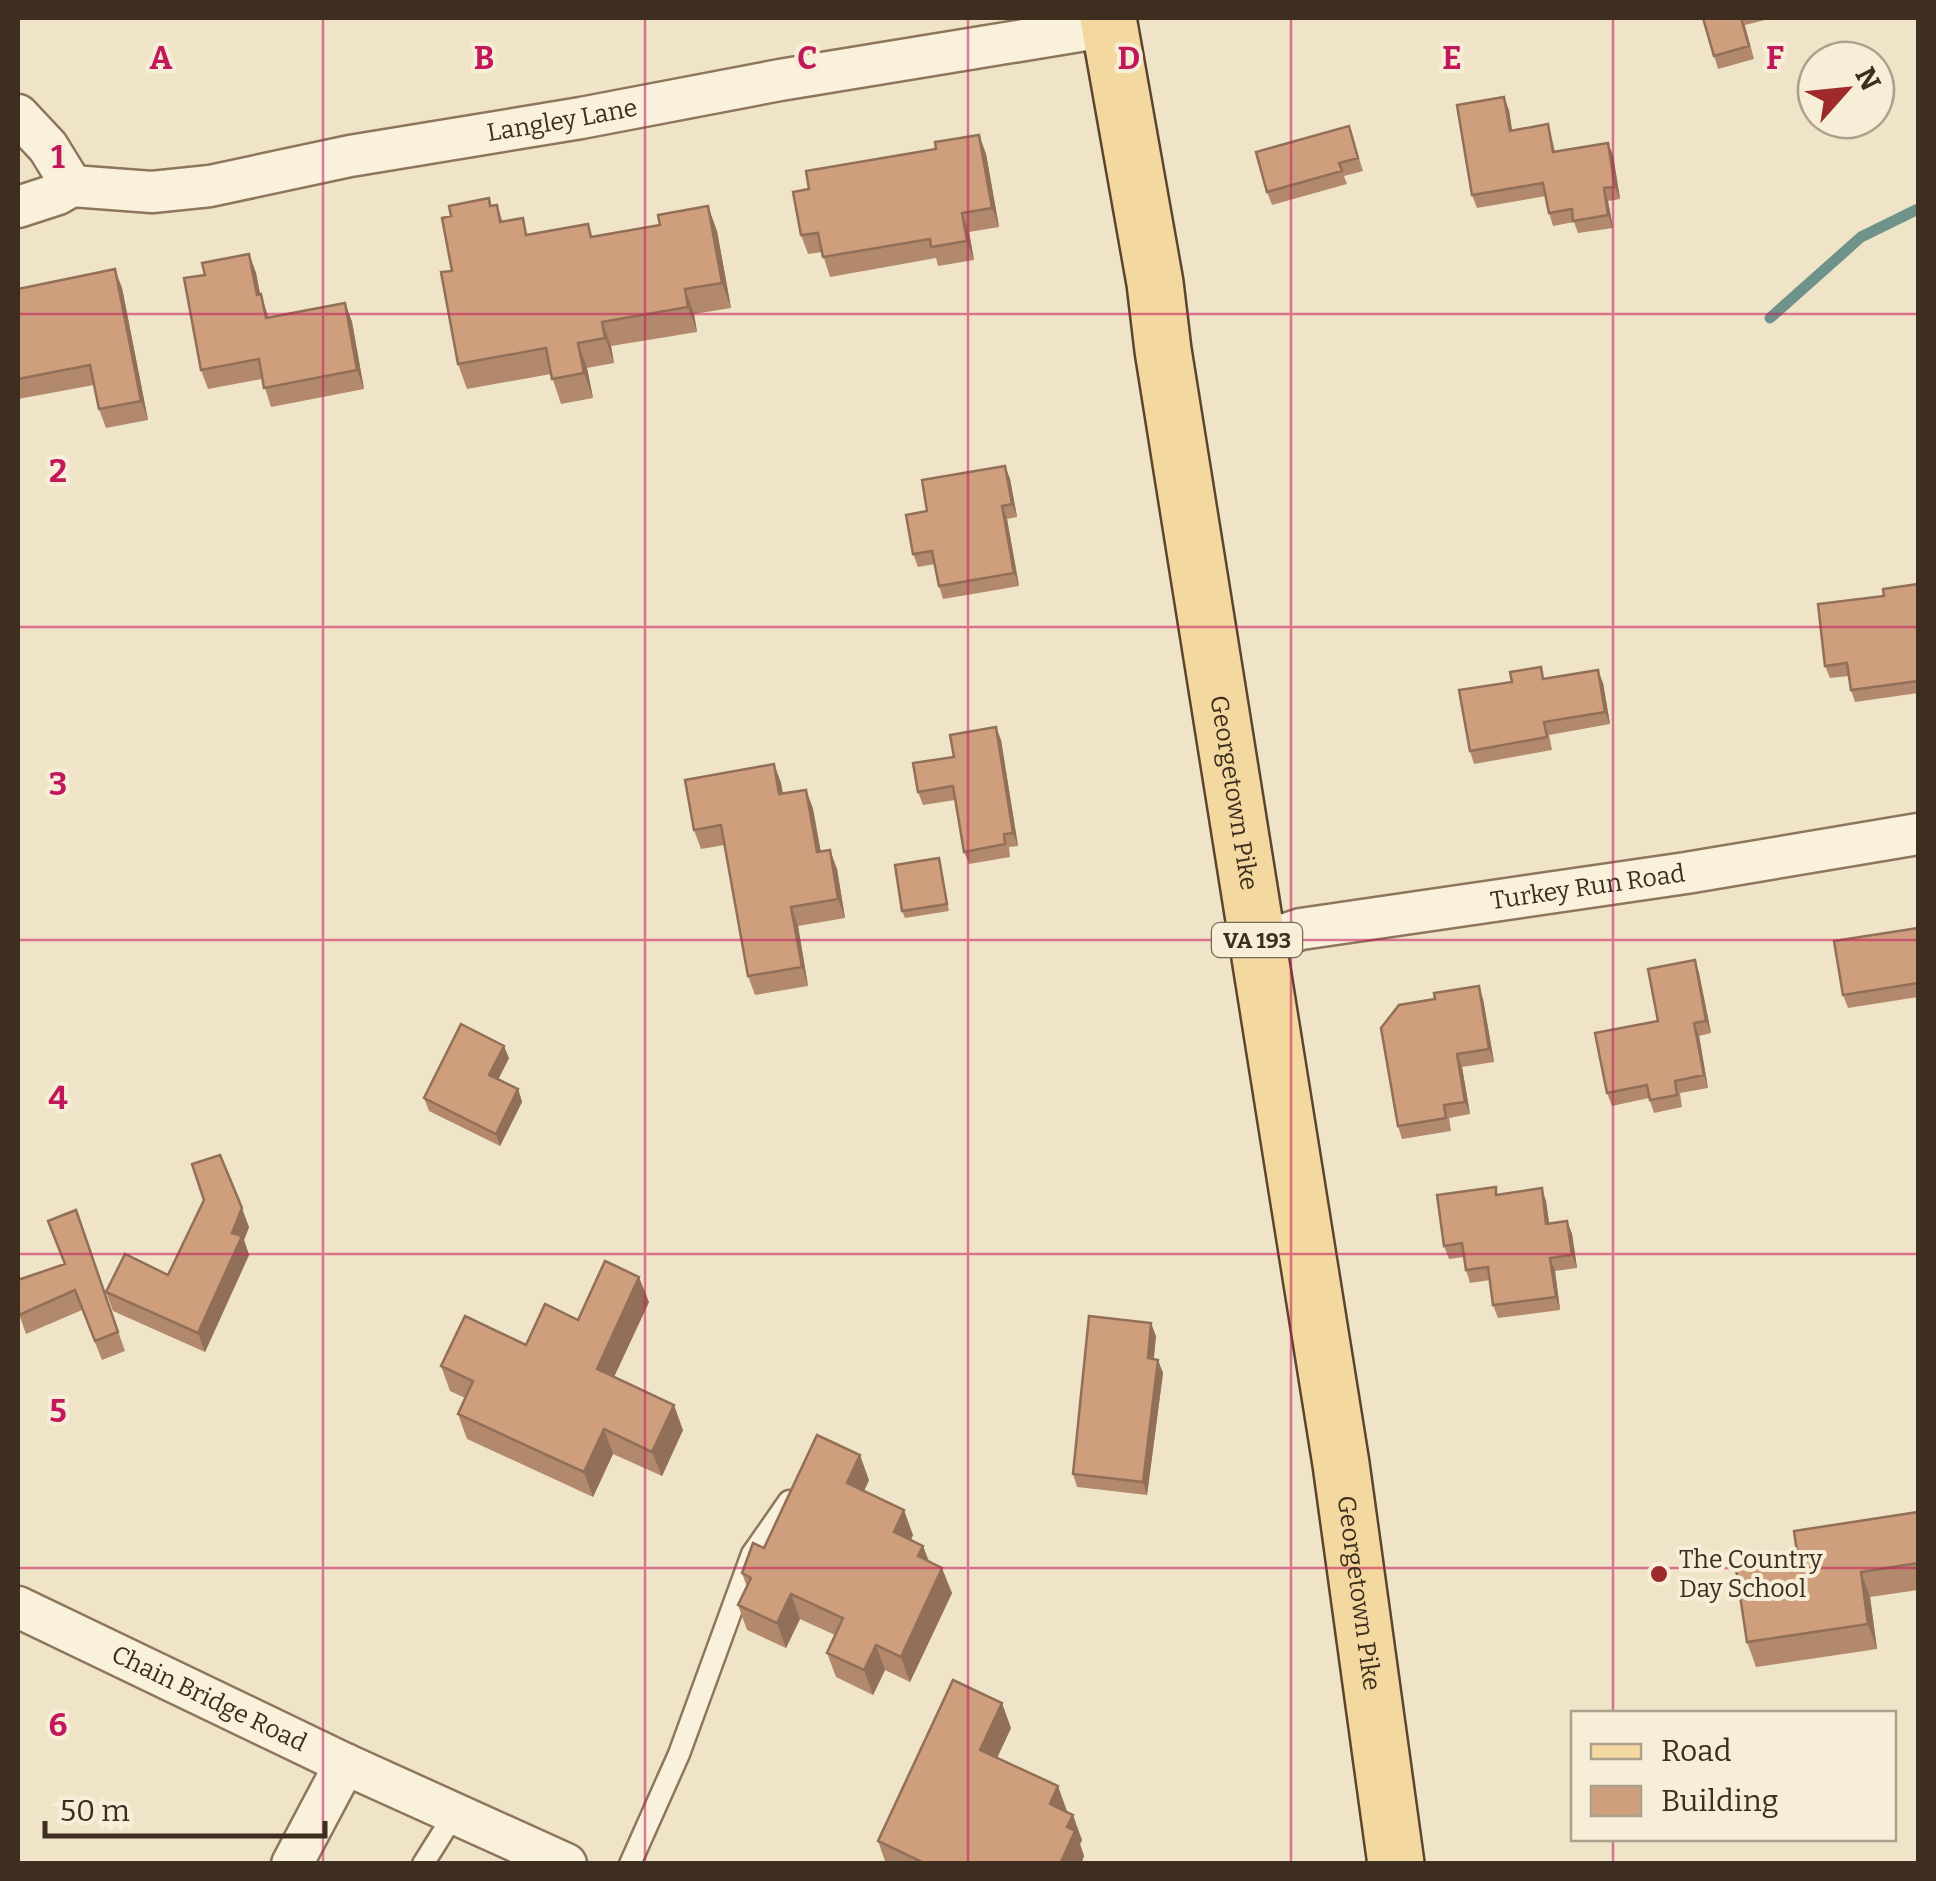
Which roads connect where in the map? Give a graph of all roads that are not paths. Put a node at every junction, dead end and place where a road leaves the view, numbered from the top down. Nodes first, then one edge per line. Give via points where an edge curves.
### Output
1 (1109, 22) edge
2 (18, 115) edge
3 (72, 186) junction
4 (18, 207) edge
5 (1918, 834) edge
6 (1258, 943) junction
7 (789, 1501) edge
8 (18, 1607) edge
9 (345, 1764) junction
10 (454, 1813) junction
11 (292, 1864) edge
12 (423, 1864) edge
13 (566, 1864) edge
14 (630, 1864) edge
15 (1396, 1864) edge

1 - 3 street, Langley Lane via 210,186 152,192
1 - 6 main road, Georgetown Pike / VA 193
2 - 3 street
3 - 4 street, Langley Lane
5 - 6 street, Turkey Run Road via 1301,928
6 - 15 main road, Georgetown Pike / VA 193
7 - 14 lane via 752,1554 679,1754
8 - 9 street, Chain Bridge Road
9 - 10 street, Chain Bridge Road
9 - 11 street
10 - 12 lane
10 - 13 street, Chain Bridge Road

